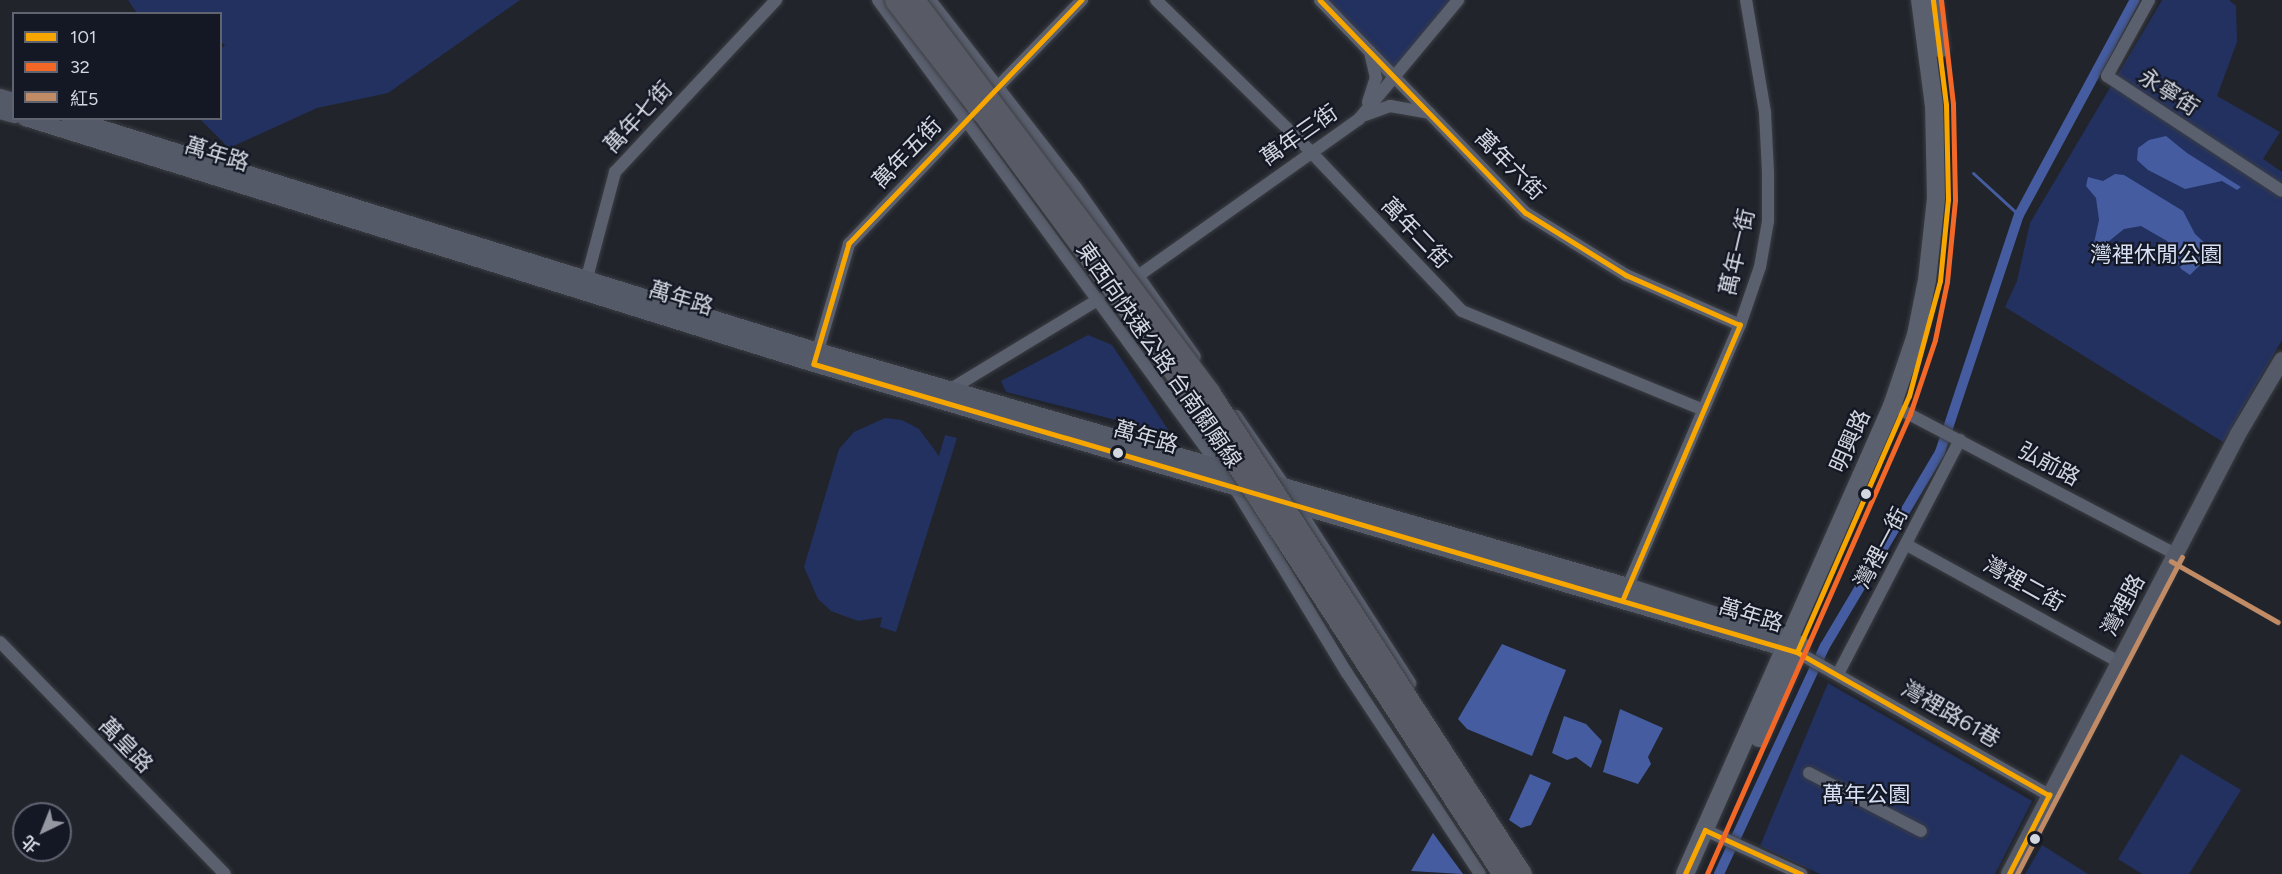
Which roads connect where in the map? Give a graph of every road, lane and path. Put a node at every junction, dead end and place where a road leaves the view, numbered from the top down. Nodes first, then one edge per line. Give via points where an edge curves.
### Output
1 (776, 0) edge
2 (878, 0) edge
3 (895, 0) edge
4 (914, 0) edge
5 (930, 0) edge
6 (1082, 0) edge
7 (1156, 0) edge
8 (1320, 0) edge
9 (1458, 0) edge
10 (1746, 0) edge
11 (1920, 0) edge
12 (1933, 0) edge
13 (2149, 0) edge
14 (1369, 49) junction
15 (1395, 76) junction
16 (996, 89) junction
17 (1430, 113) junction
18 (968, 119) junction
19 (1359, 119) junction
20 (32, 120) edge
21 (75, 120) edge
22 (1311, 152) junction
23 (2282, 191) edge
24 (395, 226) junction
25 (1138, 276) junction
26 (585, 284) junction
27 (1099, 299) junction
28 (1740, 325) junction
29 (816, 357) junction
30 (2282, 360) edge
31 (944, 394) junction
32 (1703, 410) junction
33 (1903, 411) junction
34 (1960, 440) junction
35 (1219, 466) junction
36 (1234, 486) junction
37 (1285, 486) junction
38 (1296, 505) junction
39 (1907, 545) junction
40 (2175, 555) junction
41 (1626, 592) junction
42 (0, 642) edge
43 (1795, 650) junction
44 (2119, 662) junction
45 (1835, 672) junction
46 (1809, 773) dead end
47 (2049, 795) junction
48 (1921, 831) dead end
49 (1716, 835) junction
50 (225, 874) edge
51 (1480, 874) edge
52 (1503, 874) edge
53 (1521, 874) edge
54 (1531, 874) edge
55 (1685, 874) edge
56 (1699, 874) edge
57 (1801, 874) edge
58 (2009, 874) edge

1 - 26 street, 萬年七街 via 615,172
2 - 18 street
3 - 52 highway, 東西向快速公路 台南關廟線, bridge via 1197,403
4 - 53 highway, 東西向快速公路 台南關廟線, bridge via 1209,392
5 - 16 street
6 - 16 street, 萬年五街
7 - 22 street, 萬年二街
8 - 14 street, 萬年六街
9 - 15 street, 萬年三街
10 - 28 street, 萬年一街 via 1765,112 1770,207 1760,267
11 - 43 main road, 明興路 via 1934,106 1936,198 1928,280 1898,390
12 - 33 main road, 明興路 via 1946,105 1948,200 1935,304
13 - 23 street, 永寧街 via 2107,76
14 - 15 street, 萬年六街
14 - 19 street via 1376,78
15 - 17 street, 萬年六街
15 - 19 street, 萬年三街
16 - 18 street, 萬年五街
16 - 25 street via 1077,189
17 - 19 street via 1390,106
17 - 28 street, 萬年六街 via 1526,213 1626,275
18 - 27 street
18 - 29 street, 萬年五街 via 849,244
19 - 22 street, 萬年三街
20 - 24 street, 萬年路
21 - 24 street, 萬年路
22 - 25 street, 萬年三街
22 - 32 street, 萬年二街 via 1462,311
24 - 26 street, 萬年路
25 - 37 street
26 - 29 street, 萬年路
27 - 31 street
27 - 35 street
28 - 32 street, 萬年一街
29 - 31 street, 萬年路
30 - 40 street, 灣裡路
31 - 35 street, 萬年路
31 - 36 street, 萬年路
32 - 41 street, 萬年一街
33 - 34 street, 弘前路
33 - 43 main road, 明興路
34 - 39 street, 灣裡一街
34 - 40 street, 弘前路
35 - 36 street
35 - 37 street, 萬年路
36 - 38 street, 萬年路
36 - 51 street via 1347,673
37 - 38 street
37 - 41 street, 萬年路
38 - 41 street, 萬年路
38 - 54 street
39 - 44 street, 灣裡二街
39 - 45 street, 灣裡一街
40 - 44 street, 灣裡路
41 - 43 street, 萬年路
42 - 50 street, 萬皇路
43 - 45 street, 灣裡路61巷
43 - 49 main road, 明興路
44 - 47 street, 灣裡路
45 - 47 street, 灣裡路61巷
46 - 48 street
47 - 58 street, 灣裡路
49 - 55 main road, 明興路
49 - 56 main road, 明興路
49 - 57 street

